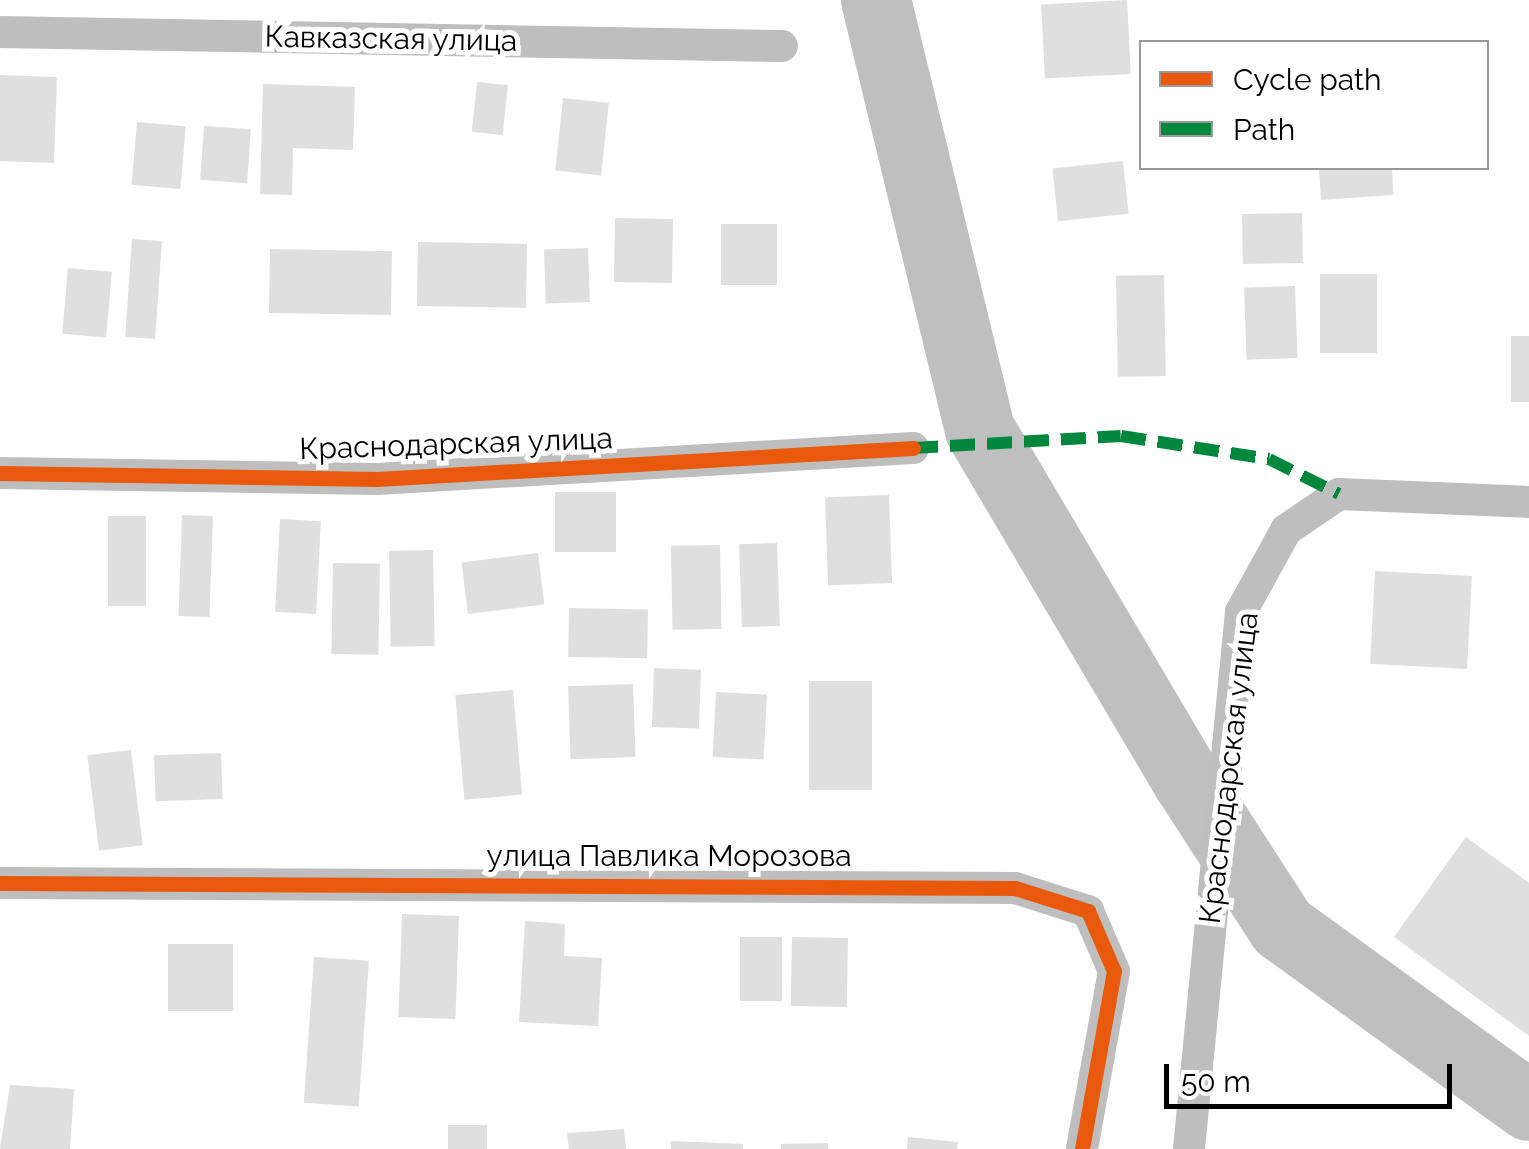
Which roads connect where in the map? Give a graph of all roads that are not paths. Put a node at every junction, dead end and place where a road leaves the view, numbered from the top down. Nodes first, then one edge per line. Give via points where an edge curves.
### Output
1 (0, 32) edge
2 (782, 46) dead end
3 (913, 448) dead end
4 (0, 474) edge
5 (1529, 502) edge
6 (0, 883) edge
7 (1082, 1149) edge
8 (1189, 1149) edge

1 - 2 street, Кавказская улица
3 - 4 street, Краснодарская улица via 376,479
5 - 8 street, Краснодарская улица via 1338,494 1286,530 1241,612
6 - 7 street, улица Павлика Морозова via 1014,888 1088,911 1114,972

